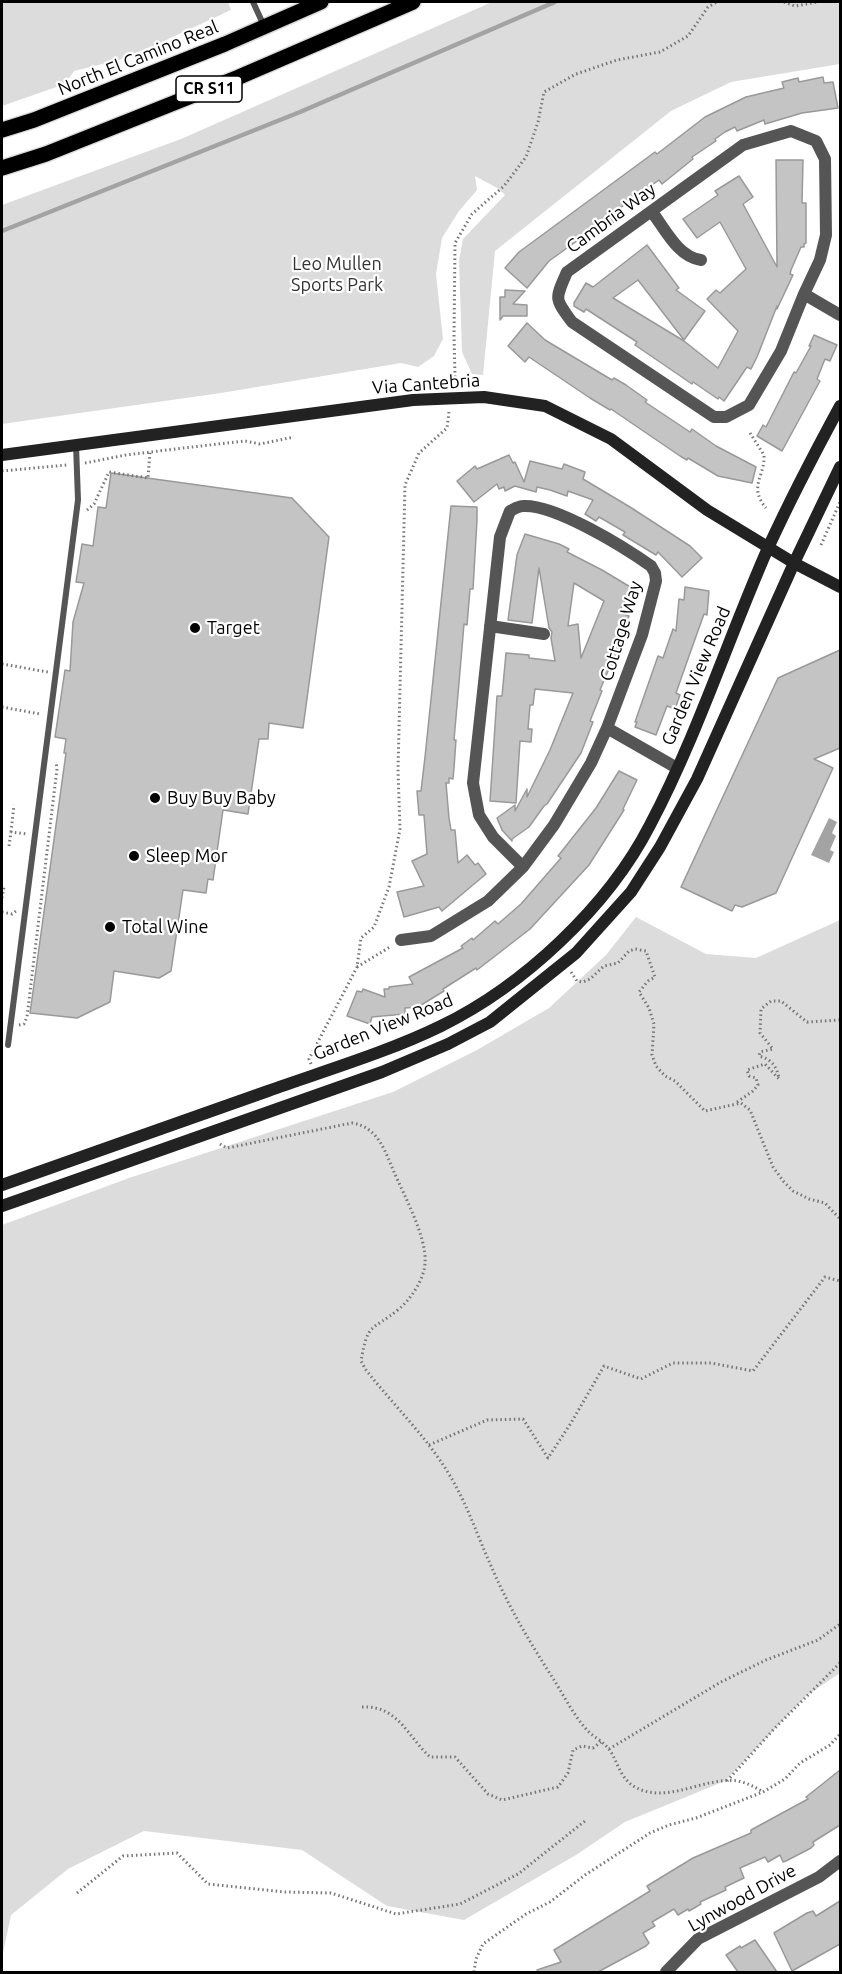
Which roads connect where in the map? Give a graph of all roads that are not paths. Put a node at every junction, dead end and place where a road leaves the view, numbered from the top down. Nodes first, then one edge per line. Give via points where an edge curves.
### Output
1 (253, 2) edge
2 (321, 2) edge
3 (413, 2) edge
4 (264, 27) junction
5 (2, 130) edge
6 (2, 168) edge
7 (652, 212) junction
8 (700, 260) dead end
9 (804, 294) junction
10 (840, 315) edge
11 (840, 406) edge
12 (76, 445) junction
13 (2, 455) edge
14 (840, 467) edge
15 (769, 546) junction
16 (794, 563) junction
17 (840, 586) edge
18 (490, 626) junction
19 (544, 634) dead end
20 (607, 729) junction
21 (677, 768) junction
22 (523, 867) junction
23 (401, 940) road end
24 (8, 1045) dead end
25 (2, 1185) edge
26 (2, 1206) edge
27 (840, 1861) edge
28 (666, 1972) edge

1 - 4 lane
2 - 4 main road, North El Camino Real / CR S11
3 - 6 main road, CR S11 via 228,82
4 - 5 main road, North El Camino Real / CR S11
7 - 8 street via 680,250
7 - 9 street, Cambria Way via 743,145 792,131 816,141 825,159 826,236
7 - 9 street, Cambria Way via 567,272 557,294 558,304 572,322 714,417 726,417 749,405 781,351
9 - 10 street
11 - 15 main road, Garden View Road
12 - 13 main road, Via Cantebria
12 - 15 main road, Via Cantebria via 413,400 483,397 545,406 611,439 707,510
12 - 24 lane via 78,500
14 - 16 main road
15 - 16 main road, Via Cantebria
15 - 21 main road, Garden View Road
16 - 17 main road, Via Cantebria
16 - 26 main road via 697,779 660,847 631,892 564,963 490,1022 448,1044 382,1072
18 - 19 street
18 - 20 street, Cottage Way via 500,537 510,511 522,506 545,508 593,530 651,566 656,581 642,635
18 - 22 street, Cottage Way via 473,783 479,815 493,837
20 - 21 street
20 - 22 street, Cottage Way via 554,825
21 - 25 main road, Garden View Road via 650,827 618,877 537,962 479,1004 441,1026 315,1074
22 - 23 street, Cottage Way via 488,902 430,936
27 - 28 street, Lynwood Drive via 819,1877 698,1939

